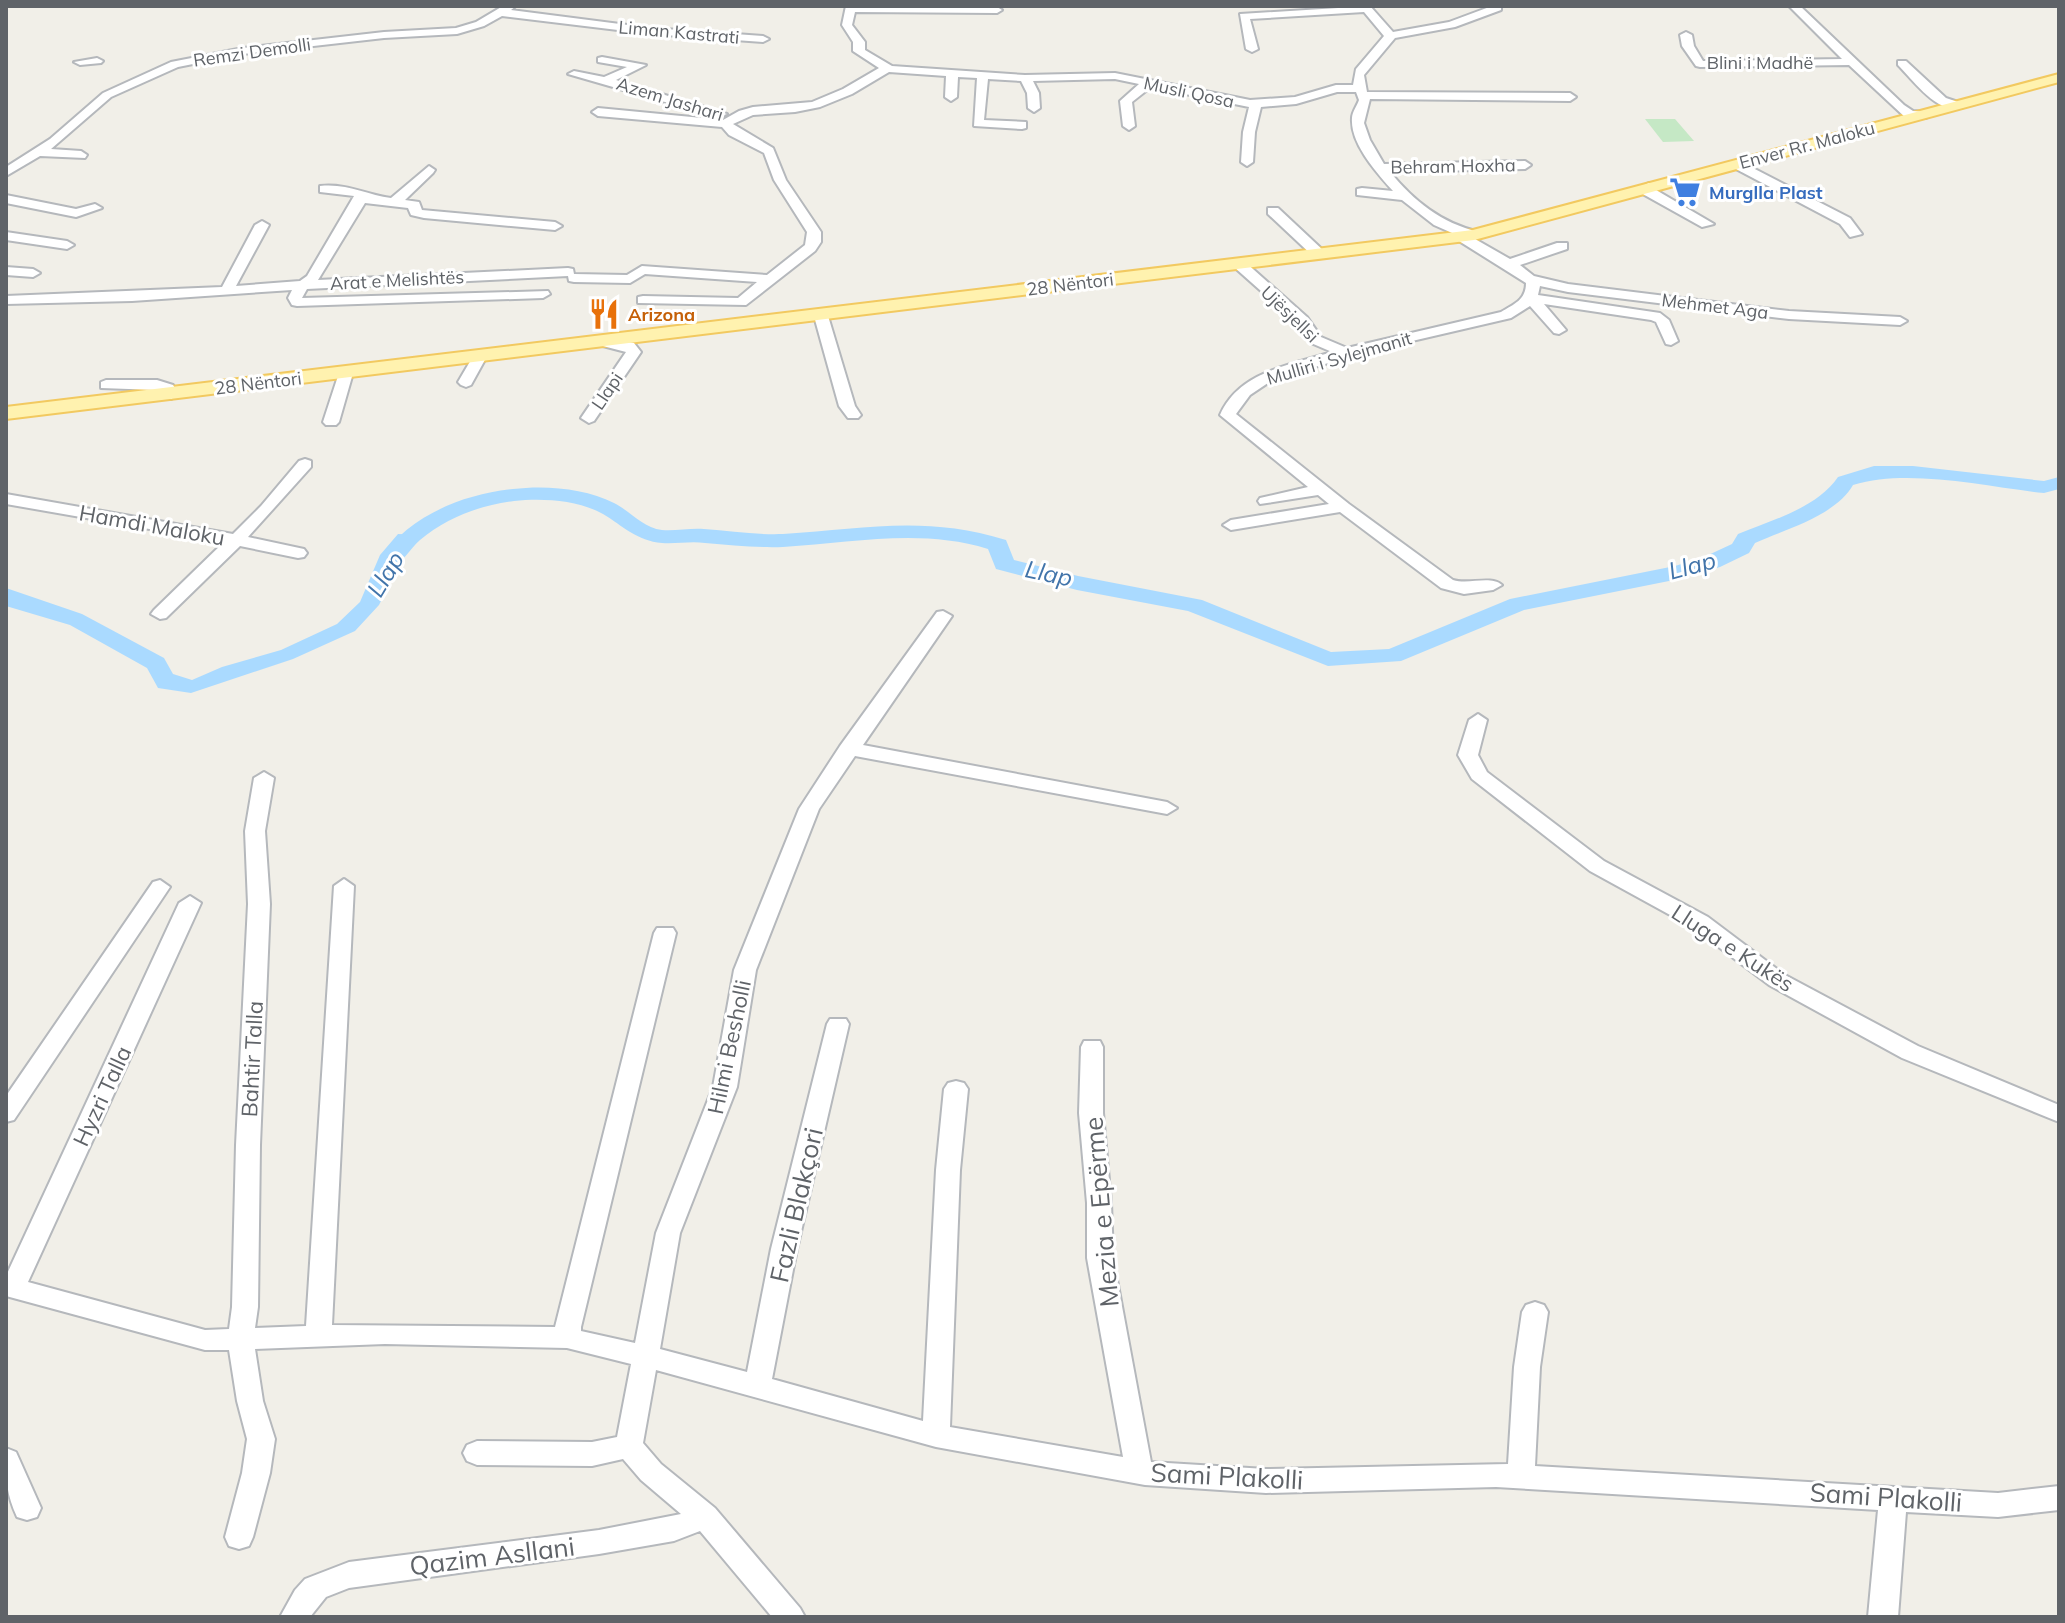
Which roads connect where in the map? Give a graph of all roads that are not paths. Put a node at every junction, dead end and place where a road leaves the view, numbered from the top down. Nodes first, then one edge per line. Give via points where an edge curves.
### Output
1 (1794, 6) edge
2 (1364, 8) edge
3 (1497, 8) edge
4 (506, 9) edge
5 (850, 10) edge
6 (997, 10) dead end
7 (891, 17) dead end
8 (1686, 35) dead end
9 (1390, 36) junction
10 (763, 39) dead end
11 (1252, 49) dead end
12 (1839, 50) junction
13 (1759, 52) dead end
14 (602, 60) dead end
15 (97, 61) dead end
16 (80, 62) dead end
17 (1852, 62) junction
18 (1902, 63) dead end
19 (886, 69) junction
20 (952, 72) junction
21 (574, 74) dead end
22 (983, 75) junction
23 (1021, 77) junction
24 (2059, 78) edge
25 (607, 80) junction
26 (1147, 84) junction
27 (1323, 92) junction
28 (1362, 92) junction
29 (951, 97) dead end
30 (1570, 97) dead end
31 (1256, 104) junction
32 (1961, 105) junction
33 (1322, 106) dead end
34 (1034, 108) dead end
35 (598, 112) dead end
36 (1922, 115) junction
37 (729, 121) junction
38 (1022, 125) dead end
39 (1129, 126) dead end
40 (39, 152) junction
41 (81, 155) dead end
42 (1247, 162) dead end
43 (1747, 162) junction
44 (1525, 165) dead end
45 (10, 167) edge
46 (1380, 168) junction
47 (429, 170) dead end
48 (1654, 186) junction
49 (325, 189) dead end
50 (1362, 192) dead end
51 (1404, 196) junction
52 (6, 199) edge
53 (358, 201) junction
54 (396, 201) junction
55 (95, 208) dead end
56 (1273, 211) dead end
57 (1707, 224) dead end
58 (262, 225) dead end
59 (555, 226) dead end
60 (1855, 234) dead end
61 (1474, 235) junction
62 (6, 236) edge
63 (67, 245) dead end
64 (1562, 246) dead end
65 (1320, 255) junction
66 (1239, 264) junction
67 (1509, 264) junction
68 (6, 271) edge
69 (33, 273) dead end
70 (769, 279) junction
71 (1530, 279) junction
72 (301, 287) junction
73 (226, 292) junction
74 (543, 294) dead end
75 (1531, 298) junction
76 (6, 300) edge
77 (643, 300) dead end
78 (741, 302) junction
79 (821, 316) junction
80 (1900, 321) dead end
81 (725, 327) junction
82 (1559, 330) dead end
83 (1671, 341) dead end
84 (604, 342) junction
85 (1347, 353) junction
86 (480, 356) junction
87 (346, 373) junction
88 (466, 382) dead end
89 (106, 385) dead end
90 (171, 394) junction
91 (6, 413) edge
92 (853, 415) dead end
93 (589, 418) dead end
94 (331, 422) dead end
95 (305, 464) dead end
96 (1323, 489) junction
97 (6, 499) edge
98 (1266, 501) dead end
99 (1343, 507) junction
100 (1231, 525) dead end
101 (237, 540) junction
102 (298, 553) dead end
103 (1493, 585) dead end
104 (160, 614) dead end
105 (943, 616) dead end
106 (1478, 720) dead end
107 (847, 750) junction
108 (264, 778) dead end
109 (1167, 808) dead end
110 (344, 886) dead end
111 (160, 887) dead end
112 (190, 903) dead end
113 (665, 933) dead end
114 (838, 1024) dead end
115 (1092, 1047) dead end
116 (956, 1089) dead end
117 (6, 1114) edge
118 (2059, 1114) edge
119 (9, 1287) edge
120 (1535, 1312) dead end
121 (318, 1336) junction
122 (567, 1338) junction
123 (240, 1339) junction
124 (646, 1356) junction
125 (757, 1387) junction
126 (936, 1436) junction
127 (629, 1446) junction
128 (477, 1453) dead end
129 (6, 1460) edge
130 (1139, 1471) junction
131 (1521, 1476) junction
132 (1893, 1497) junction
133 (2059, 1498) edge
134 (27, 1508) dead end
135 (705, 1517) junction
136 (239, 1537) dead end
137 (295, 1617) edge
138 (790, 1617) edge
139 (1883, 1617) edge

1 - 12 street
2 - 9 street
2 - 11 street via 1244,16
3 - 9 street via 1451,25
4 - 10 street, Liman Kastrati via 651,31
4 - 40 street, Remzi Demolli via 457,31 243,51 175,64 107,95
5 - 6 street
5 - 7 street
5 - 19 street via 847,25 859,51
8 - 17 street, Blini i Madhë via 1700,64
9 - 28 street, Behram Hoxha via 1387,47 1358,74
12 - 13 street
12 - 17 street
14 - 25 street, Azem Jashari via 640,65
15 - 16 street
17 - 36 street via 1900,108
18 - 32 street via 1942,101
19 - 20 street, Musli Qosa via 902,75
19 - 37 street, Azem Jashari via 815,104 753,112
20 - 22 street, Musli Qosa
20 - 29 street
21 - 25 street, Azem Jashari
22 - 23 street, Musli Qosa
22 - 38 street via 978,123
23 - 26 street, Musli Qosa via 1109,76
23 - 34 street via 1033,93
24 - 32 main road, Enver Rr. Maloku
25 - 37 street, Azem Jashari
26 - 31 street, Musli Qosa
26 - 39 street via 1126,101
27 - 28 street, Musli Qosa
27 - 31 street, Musli Qosa
27 - 33 street
28 - 30 street, Musli Qosa
28 - 46 street, Behram Hoxha via 1358,123
31 - 42 street
32 - 36 main road, Enver Rr. Maloku
35 - 37 street, Azem Jashari
36 - 43 main road, Enver Rr. Maloku
37 - 70 street, Azem Jashari via 733,132 769,151 780,180 814,232 810,248
40 - 41 street
40 - 45 street, Remzi Demolli
43 - 48 main road, Enver Rr. Maloku
43 - 60 street via 1740,166 1845,221
44 - 46 street, Behram Hoxha
46 - 51 street, Behram Hoxha
47 - 54 street
48 - 57 street via 1646,190
48 - 61 main road, Enver Rr. Maloku
49 - 53 street via 360,193
50 - 51 street
51 - 61 street, Behram Hoxha via 1457,234
52 - 55 street via 84,214
53 - 54 street
53 - 72 street via 312,279
54 - 59 street via 424,214
56 - 65 street
58 - 73 street
61 - 65 main road, 28 Nëntori
61 - 67 street via 1464,238
62 - 63 street
64 - 67 street
65 - 66 main road, 28 Nëntori
66 - 79 main road, 28 Nëntori
66 - 85 street, Ujësjellsi via 1302,320 1316,340
67 - 71 street
68 - 69 street
70 - 72 street, Arat e Melishtës via 642,270 630,279 571,275
70 - 78 street, Azem Jashari
71 - 75 street
71 - 80 street, Mehmet Aga via 1789,315
72 - 73 street, Arat e Melishtës
72 - 74 street via 297,302
73 - 76 street, Arat e Melishtës
75 - 82 street
75 - 83 street via 1655,316
75 - 85 street, Mulliri i Sylejmanit via 1494,319
77 - 78 street
78 - 81 street, Azem Jashari
79 - 81 main road, 28 Nëntori
79 - 92 street
81 - 84 main road, 28 Nëntori
84 - 86 main road, 28 Nëntori
84 - 93 street, Llapi via 629,346 634,352
85 - 96 street, Mulliri i Sylejmanit via 1263,378 1228,411 1234,423
86 - 87 main road, 28 Nëntori
86 - 88 street
87 - 90 main road, 28 Nëntori
87 - 94 street
89 - 90 street, 28 Nëntori via 157,385
90 - 91 main road, 28 Nëntori
95 - 101 street
96 - 98 street
96 - 99 street, Mulliri i Sylejmanit
97 - 101 street, Hamdi Maloku
99 - 100 street
99 - 103 street, Mulliri i Sylejmanit via 1447,584 1464,589
101 - 102 street, Hamdi Maloku
101 - 104 street
105 - 107 street, Hilmi Besholli
106 - 118 street, Lluga e Kukës via 1468,755 1479,775 1597,866 1700,922 1777,980 1910,1052
107 - 109 street
107 - 124 street, Hilmi Besholli via 809,809 745,970 725,1087 668,1233
108 - 123 street, Bahtir Talla via 255,831 259,904
110 - 121 street
111 - 117 street
112 - 119 street, Hyzri Talla
113 - 122 street
114 - 125 street, Fazli Blakçori
115 - 130 street, Mezia e Epërme via 1100,1258
116 - 126 street
119 - 123 street, Hyzri Talla via 205,1340
120 - 131 street
121 - 122 street, Hyzri Talla
121 - 123 street, Hyzri Talla
122 - 124 street, Hyzri Talla
123 - 136 street via 261,1439
124 - 125 street, Sami Plakolli
124 - 127 street, Hilmi Besholli
125 - 126 street, Sami Plakolli
126 - 130 street, Sami Plakolli
127 - 128 street via 592,1454
127 - 135 street
129 - 134 street
130 - 131 street, Sami Plakolli via 1266,1481
131 - 132 street, Sami Plakolli
132 - 133 street, Sami Plakolli via 1998,1505
132 - 139 street
135 - 137 street, Qazim Asllani via 674,1529 599,1542 320,1582
135 - 138 street

